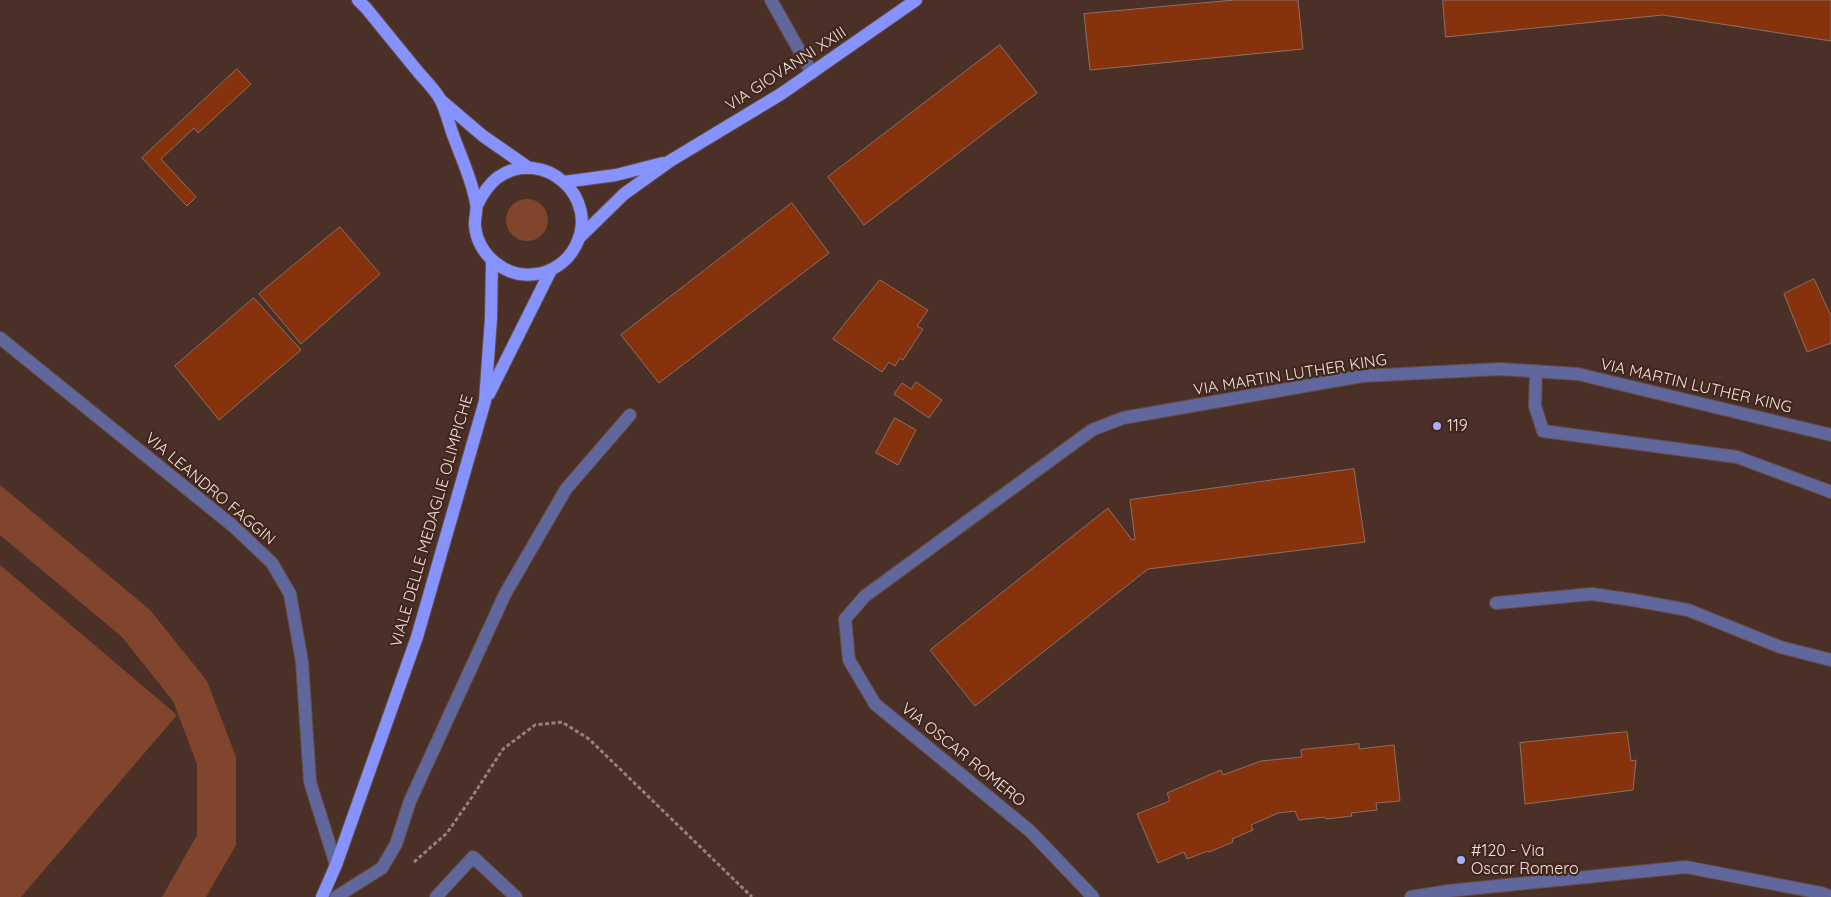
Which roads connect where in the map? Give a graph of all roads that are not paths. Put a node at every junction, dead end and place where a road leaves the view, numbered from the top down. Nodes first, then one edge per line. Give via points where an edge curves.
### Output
1 (358, 0) edge
2 (771, 0) edge
3 (916, 0) edge
4 (812, 73) junction
5 (440, 99) junction
6 (670, 161) junction
7 (529, 168) junction
8 (564, 182) junction
9 (477, 205) junction
10 (579, 238) junction
11 (492, 261) junction
12 (551, 270) junction
13 (0, 338) edge
14 (1536, 371) junction
15 (485, 400) junction
16 (630, 415) dead end
17 (1831, 435) edge
18 (1831, 492) edge
19 (1496, 604) dead end
20 (845, 620) joint
21 (1831, 660) edge
22 (336, 865) junction
23 (322, 897) edge
24 (336, 897) edge
25 (436, 897) edge
26 (516, 897) edge
27 (1093, 897) edge
28 (1411, 897) edge
29 (1831, 897) edge

1 - 5 main road
2 - 4 street
3 - 4 main road, VIA GIOVANNI XXIII
4 - 6 main road, VIA GIOVANNI XXIII
5 - 7 main road via 483,136
5 - 9 main road
6 - 8 main road, VIA GIOVANNI XXIII via 616,175
6 - 10 main road, VIA GIOVANNI XXIII via 624,194
7 - 8 main road via 548,171
7 - 9 main road via 512,170 497,178
8 - 10 main road via 580,208
9 - 11 main road via 477,235
10 - 12 main road via 568,257
11 - 12 main road via 520,274
11 - 15 main road, VIALE DELLE MEDAGLIE OLIMPICHE
12 - 15 main road
13 - 22 street, VIA LEANDRO FAGGIN via 233,526 272,563 290,594 302,662 310,782
14 - 17 street, VIA MARTIN LUTHER KING via 1578,374
14 - 18 street via 1536,406 1543,431 1737,457
14 - 20 street, VIA MARTIN LUTHER KING via 1500,369 1362,376 1123,418 1092,430 865,596
15 - 22 main road, VIALE DELLE MEDAGLIE OLIMPICHE via 417,637
16 - 24 street via 566,489 505,594 410,801 396,844 382,868
19 - 21 street via 1592,594 1633,600 1688,610 1780,647
20 - 27 street, VIA OSCAR ROMERO via 849,660 875,704 1030,831
22 - 23 main road, VIALE DELLE MEDAGLIE OLIMPICHE
25 - 26 street via 473,857
28 - 29 street via 1686,867

